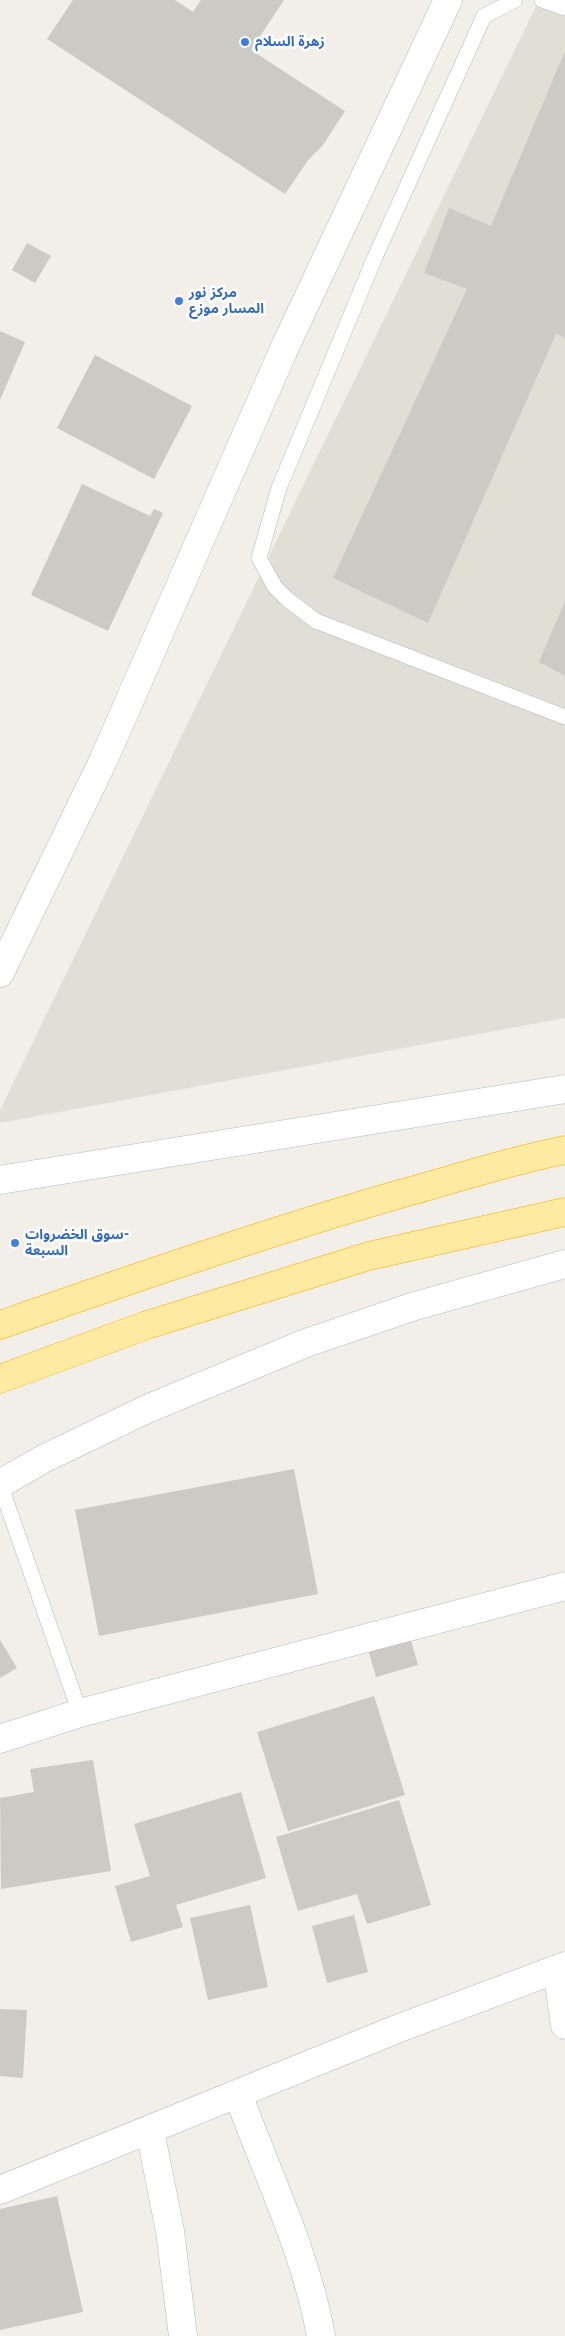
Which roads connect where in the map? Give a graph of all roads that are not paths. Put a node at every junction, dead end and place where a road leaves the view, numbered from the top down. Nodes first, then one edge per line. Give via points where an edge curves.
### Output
1 (448, 0) edge
2 (515, 0) edge
3 (542, 0) edge
4 (565, 8) edge
5 (565, 717) edge
6 (0, 973) edge
7 (565, 1089) edge
8 (565, 1150) edge
9 (0, 1180) edge
10 (565, 1212) edge
11 (565, 1264) edge
12 (0, 1326) edge
13 (0, 1379) edge
14 (0, 1484) edge
15 (565, 1586) edge
16 (80, 1713) junction
17 (0, 1739) edge
18 (561, 1968) edge
19 (565, 2025) edge
20 (238, 2094) junction
21 (150, 2131) junction
22 (0, 2190) edge
23 (183, 2336) edge
24 (321, 2336) edge

1 - 6 street via 284,349 103,761
2 - 5 lane via 484,16 375,257 282,478 259,558 275,586 316,621
3 - 4 lane
7 - 9 street
8 - 12 highway via 347,1210 123,1282
10 - 13 highway via 368,1256 147,1325
11 - 14 street via 415,1306 306,1342 147,1409 45,1458
14 - 16 lane
15 - 16 street
16 - 17 street
18 - 19 street
18 - 20 street via 397,2029
20 - 21 street
20 - 24 street via 308,2280
21 - 22 street
21 - 23 street via 170,2232

